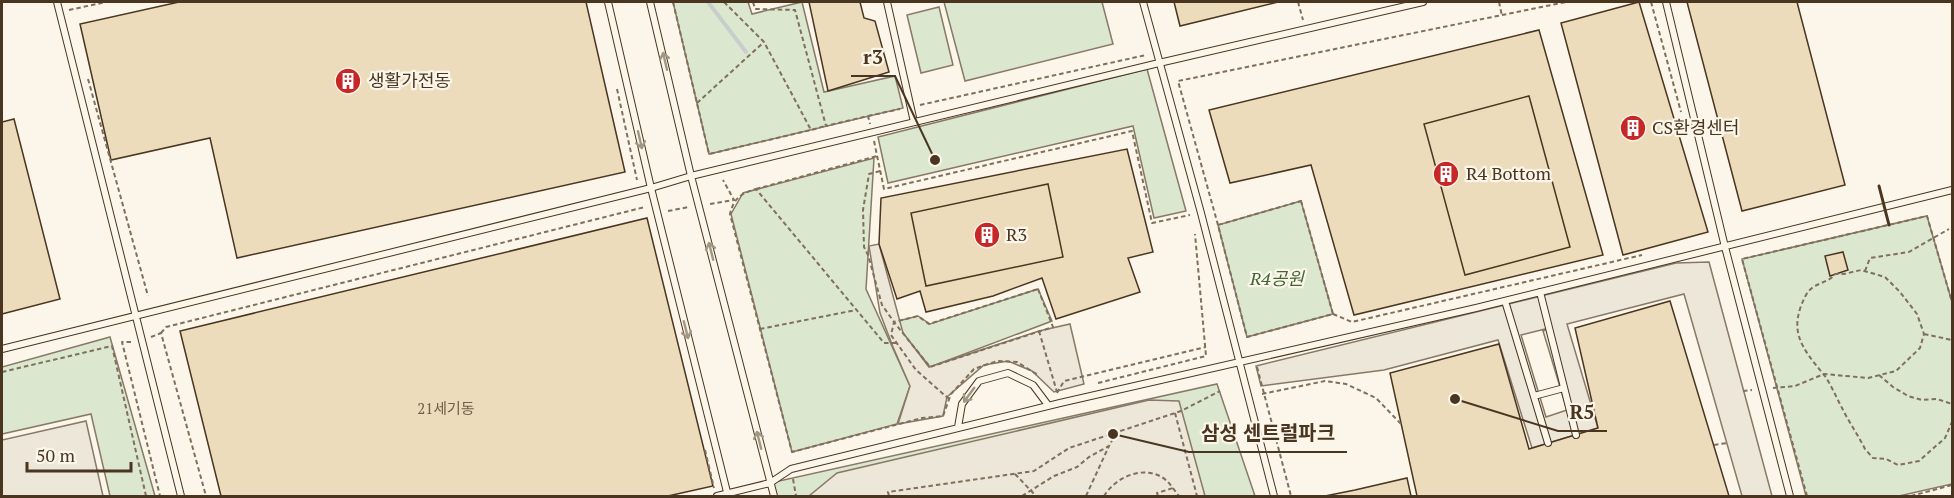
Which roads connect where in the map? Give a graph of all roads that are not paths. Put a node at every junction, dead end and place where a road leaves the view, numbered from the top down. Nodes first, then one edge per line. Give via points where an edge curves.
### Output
1 (59, 2) edge
2 (608, 2) edge
3 (650, 2) edge
4 (888, 2) edge
5 (1143, 2) edge
6 (1423, 2) edge
7 (1666, 2) edge
8 (1159, 63) junction
9 (914, 122) junction
10 (692, 176) junction
11 (651, 188) junction
12 (1953, 190) edge
13 (1725, 247) junction
14 (1539, 292) junction
15 (1505, 301) junction
16 (136, 316) junction
17 (2, 349) edge
18 (1239, 362) junction
19 (1564, 387) junction
20 (1534, 396) junction
21 (1048, 405) junction
22 (958, 427) junction
23 (1576, 435) dead end
24 (1548, 443) dead end
25 (770, 483) junction
26 (728, 495) edge
27 (181, 496) edge
28 (717, 496) edge
29 (774, 496) edge
30 (1274, 496) edge
31 (1790, 496) edge

1 - 16 lane
2 -> 11 lane
10 -> 3 lane
4 - 9 lane
5 - 8 lane
6 - 8 lane
7 - 13 lane
8 - 9 lane
8 - 18 lane
9 - 10 lane
10 - 11 lane
25 -> 10 lane
11 - 16 lane
11 -> 26 lane
12 - 13 lane
13 - 14 lane
13 - 31 lane
14 - 15 lane
14 - 19 lane
15 - 18 lane
15 - 20 lane
16 - 17 lane
16 - 27 lane
18 - 21 lane
18 - 30 lane
19 - 20 lane
19 - 23 lane
20 - 24 lane
21 - 22 lane
21 -> 22 lane via 1033,385 1008,373 978,381 962,404
22 - 25 lane via 791,469
25 - 26 lane
25 - 29 lane
26 - 28 lane

